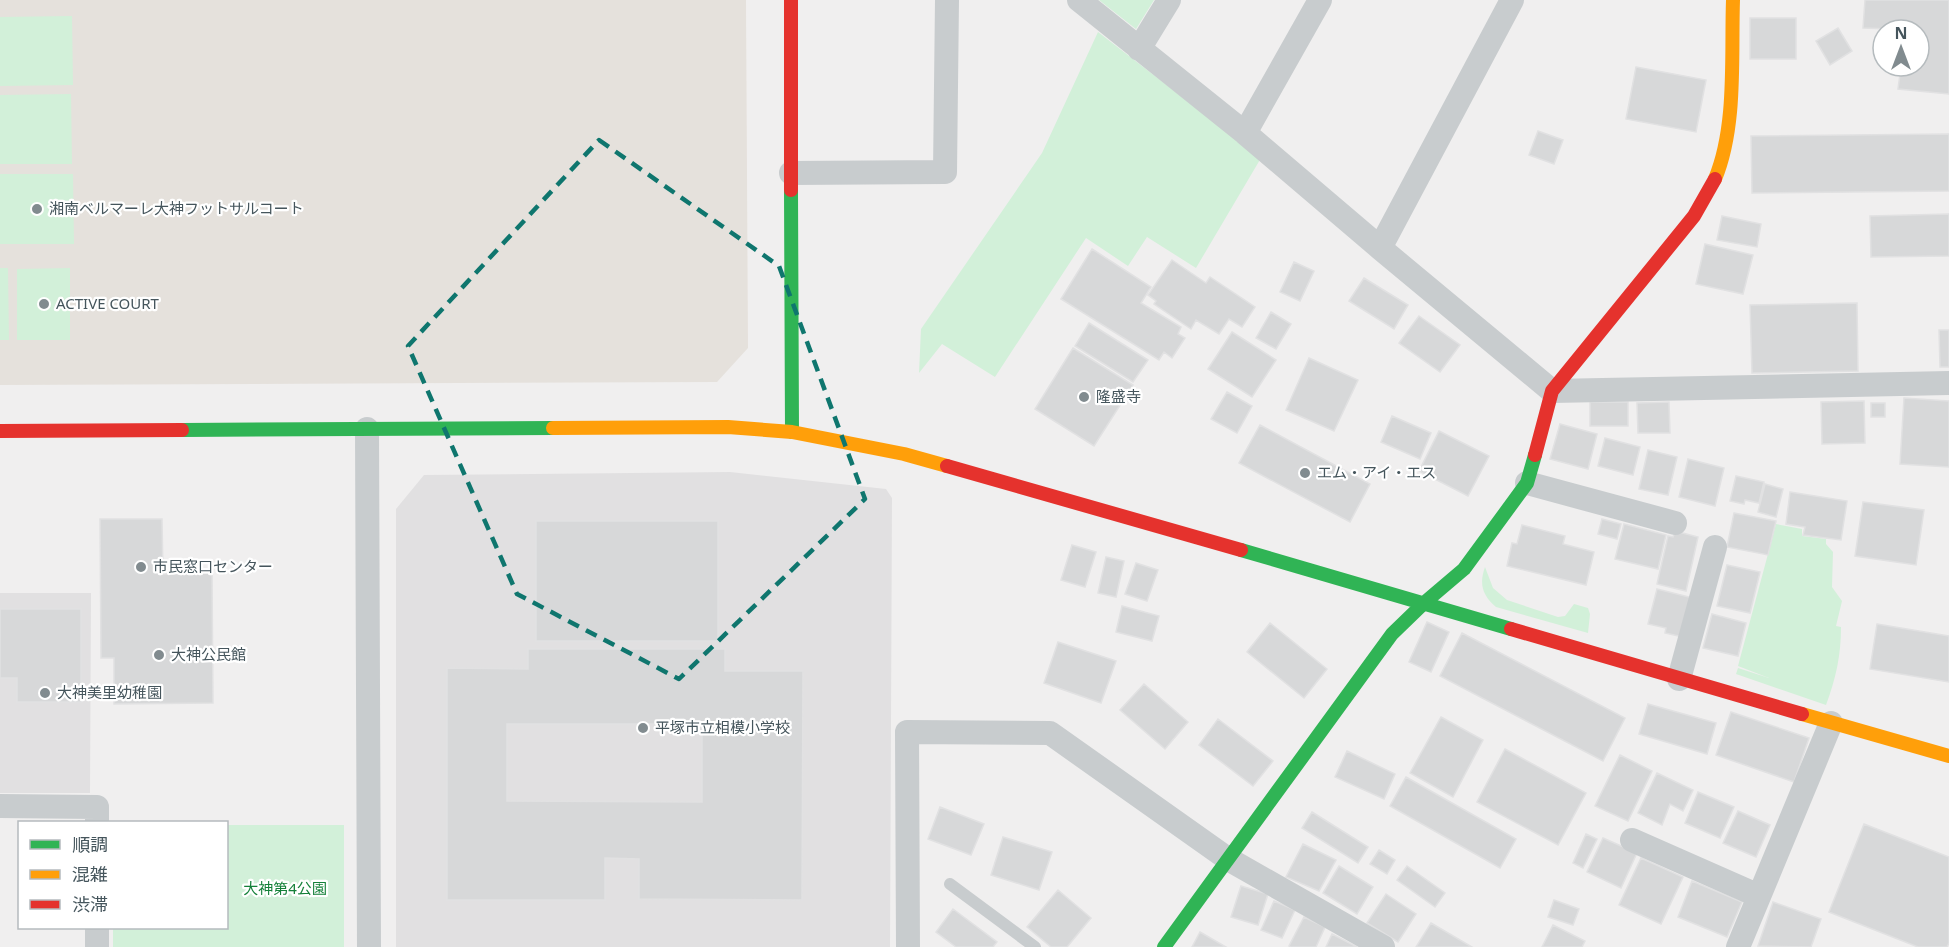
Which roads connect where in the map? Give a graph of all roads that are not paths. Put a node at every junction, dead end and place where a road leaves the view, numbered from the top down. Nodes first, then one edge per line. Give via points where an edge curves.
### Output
1 (790, 0) edge
2 (947, 0) edge
3 (1079, 0) edge
4 (1169, 0) edge
5 (1320, 0) edge
6 (1512, 0) edge
7 (1733, 0) edge
8 (1138, 49) junction
9 (1245, 133) junction
10 (791, 173) junction
11 (1380, 248) junction
12 (1949, 383) edge
13 (1552, 390) junction
14 (367, 429) junction
15 (0, 431) edge
16 (792, 432) junction
17 (1527, 483) junction
18 (1675, 523) dead end
19 (1715, 547) dead end
20 (1424, 603) junction
21 (1678, 679) junction
22 (1831, 723) junction
23 (1949, 756) edge
24 (0, 806) edge
25 (97, 821) edge
26 (1632, 840) dead end
27 (1228, 859) junction
28 (950, 884) dead end
29 (1759, 896) junction
30 (97, 929) edge
31 (97, 947) edge
32 (369, 947) edge
33 (908, 947) edge
34 (1035, 947) edge
35 (1164, 947) edge
36 (1383, 947) edge
37 (1738, 947) edge

1 - 10 street
2 - 10 street via 945,172
3 - 8 street
4 - 8 street
5 - 9 street
6 - 11 street
7 - 13 street via 1726,129 1719,168 1710,189 1694,216
8 - 9 street
9 - 11 street
10 - 16 street
11 - 13 street
12 - 13 street
13 - 17 street
14 - 15 street
14 - 16 street via 728,427
14 - 32 street
16 - 20 street via 904,454
17 - 18 street
17 - 20 street via 1464,569
19 - 21 street
20 - 21 street
20 - 27 street via 1392,634
21 - 22 street
22 - 23 street
22 - 29 street
24 - 25 street via 97,807
26 - 29 street
27 - 33 street via 1050,733 907,732
27 - 35 street
27 - 36 street
28 - 34 lane
29 - 37 street
30 - 31 street

